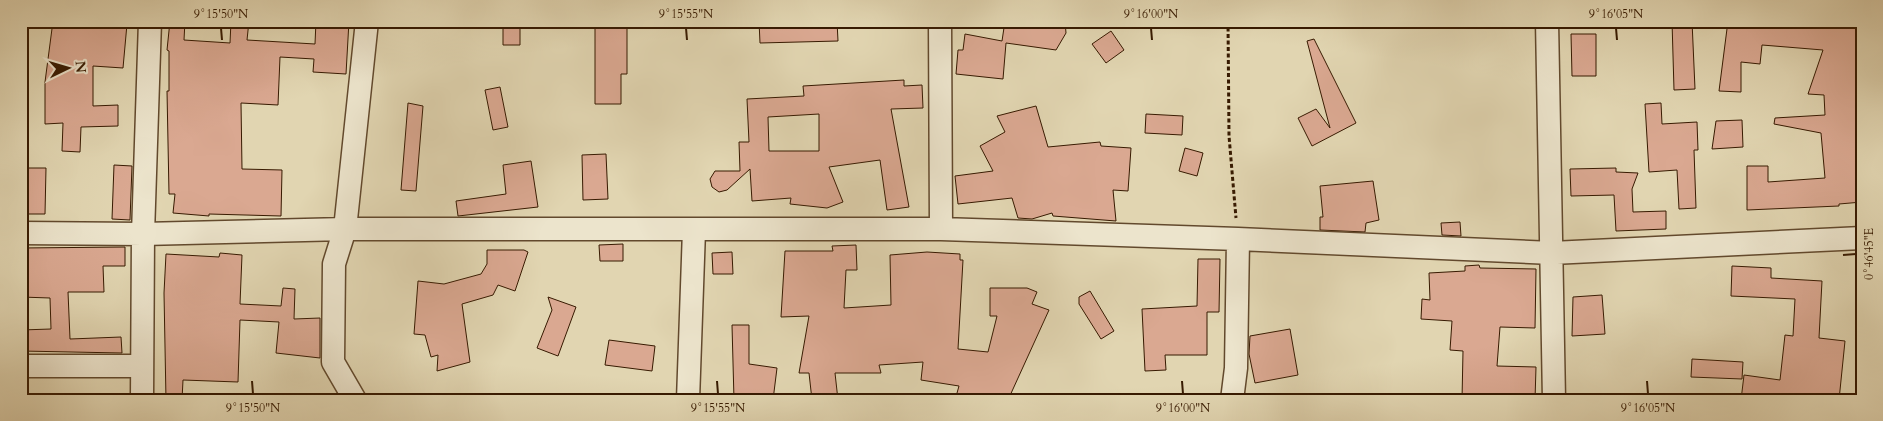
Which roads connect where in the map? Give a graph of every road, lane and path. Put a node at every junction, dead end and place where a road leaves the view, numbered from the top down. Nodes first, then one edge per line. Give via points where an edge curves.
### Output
1 (150, 21) edge
2 (367, 21) edge
3 (940, 21) edge
4 (1228, 21) edge
5 (1547, 21) edge
6 (345, 229) junction
7 (941, 229) junction
8 (694, 230) junction
9 (21, 233) edge
10 (143, 234) junction
11 (1238, 238) junction
12 (1862, 238) edge
13 (1552, 253) junction
14 (21, 366) edge
15 (141, 366) junction
16 (142, 400) edge
17 (355, 400) edge
18 (688, 400) edge
19 (1232, 400) edge
20 (1554, 400) edge

1 - 10 street
2 - 6 street
3 - 7 street
4 - 11 path via 1229,136
5 - 13 street
6 - 8 street
6 - 10 street
6 - 17 street via 334,264 333,362
7 - 8 street
7 - 11 street
8 - 18 street
9 - 10 street
10 - 15 street
11 - 13 street
11 - 19 street via 1236,368
12 - 13 street
13 - 20 street
14 - 15 street
15 - 16 street

